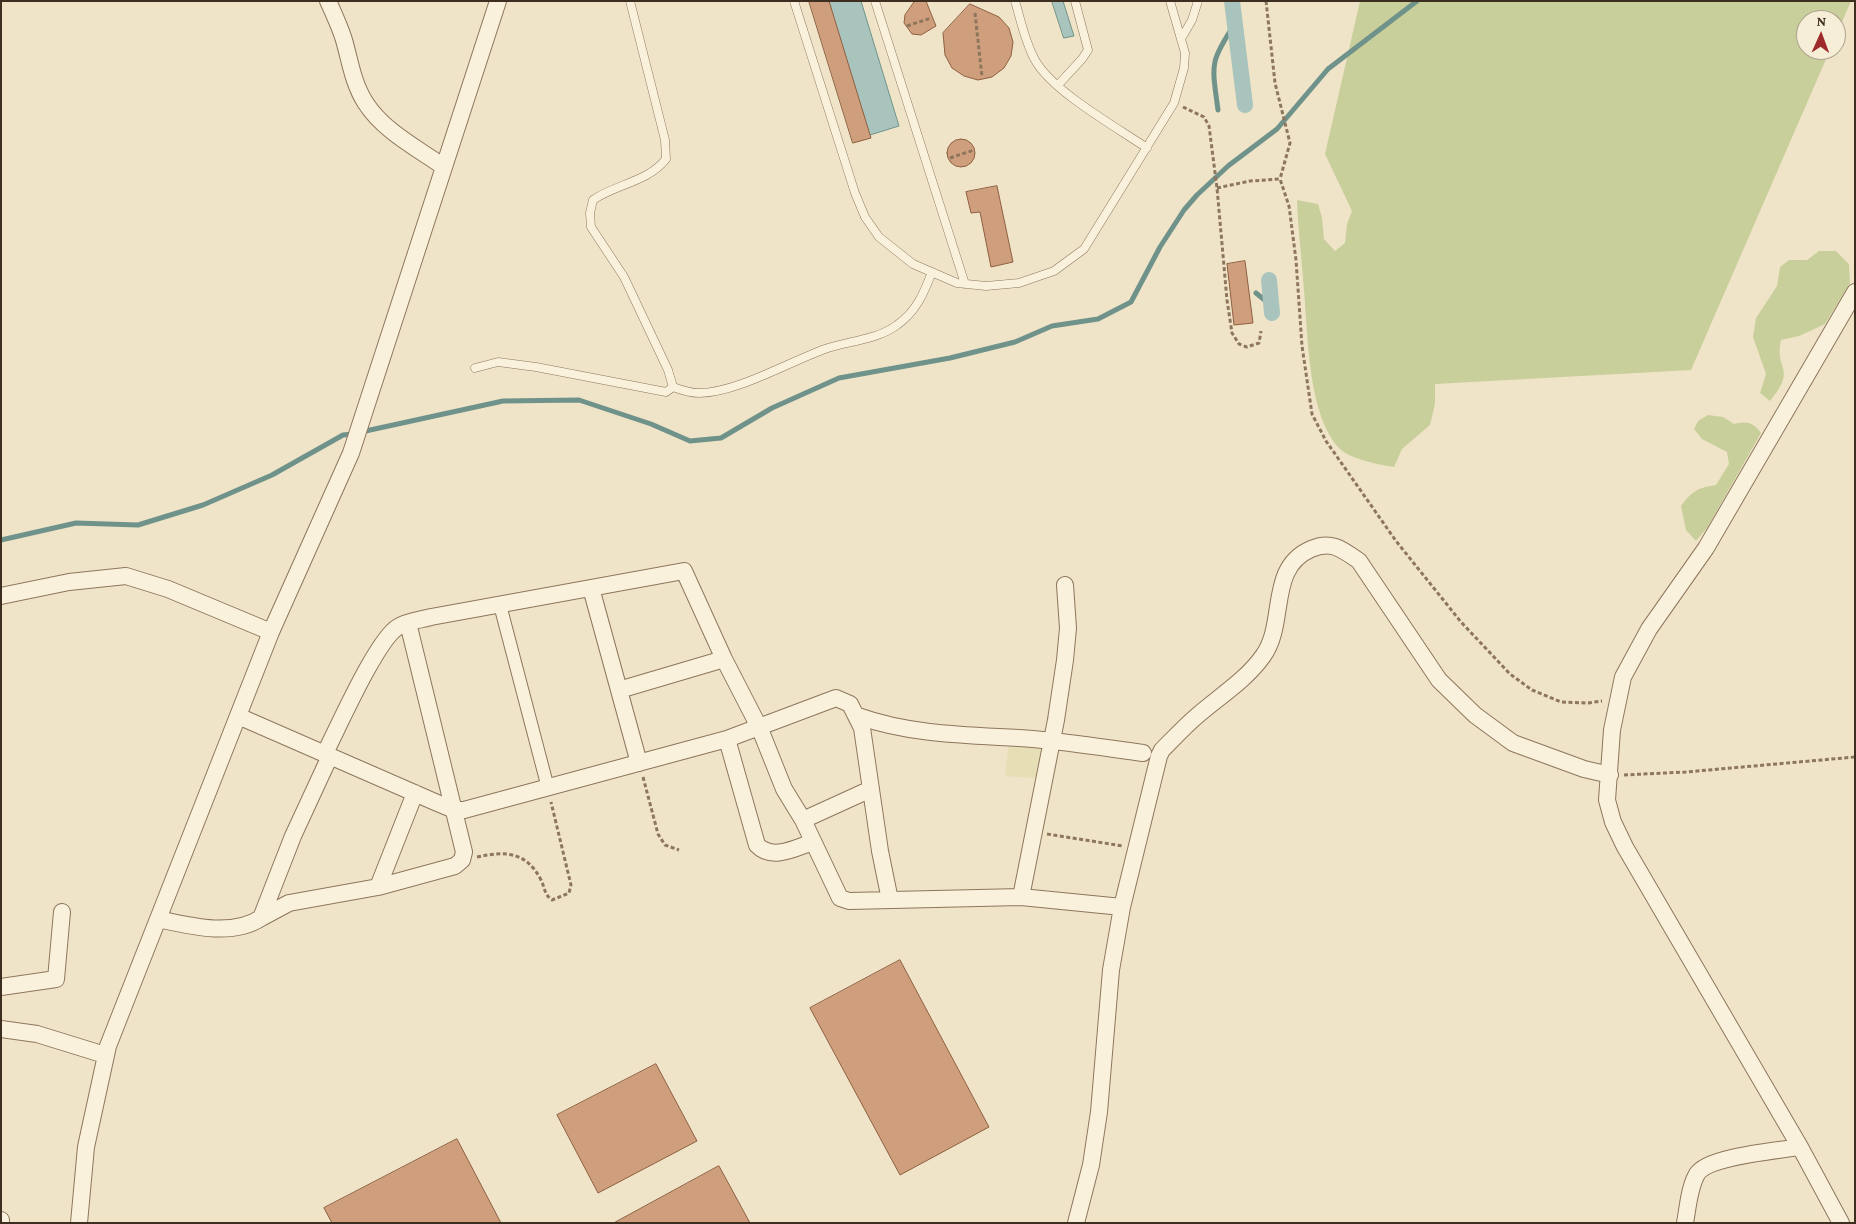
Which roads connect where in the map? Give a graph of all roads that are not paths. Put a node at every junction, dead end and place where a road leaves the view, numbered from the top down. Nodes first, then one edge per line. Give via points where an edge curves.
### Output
1 (328, 1) edge
2 (498, 1) edge
3 (630, 1) edge
4 (794, 1) edge
5 (875, 1) edge
6 (1014, 1) edge
7 (1075, 1) edge
8 (1170, 1) edge
9 (1198, 1) edge
10 (1181, 39) junction
11 (1058, 85) junction
12 (1147, 148) junction
13 (444, 167) junction
14 (932, 272) junction
15 (965, 284) junction
16 (1855, 292) edge
17 (475, 368) dead end
18 (673, 387) junction
19 (1065, 585) dead end
20 (591, 588) junction
21 (1, 596) edge
22 (500, 605) junction
23 (408, 623) junction
24 (271, 632) junction
25 (724, 659) junction
26 (619, 690) junction
27 (238, 716) junction
28 (858, 716) junction
29 (760, 729) junction
30 (727, 740) junction
31 (1052, 741) junction
32 (1143, 754) dead end
33 (328, 755) junction
34 (639, 763) junction
35 (1610, 775) junction
36 (548, 788) junction
37 (871, 789) junction
38 (415, 793) junction
39 (454, 810) junction
40 (803, 820) junction
41 (813, 842) junction
42 (378, 888) junction
43 (1021, 897) junction
44 (890, 900) junction
45 (1122, 908) junction
46 (62, 912) dead end
47 (261, 918) junction
48 (158, 919) junction
49 (1, 987) edge
50 (1, 1029) edge
51 (105, 1055) junction
52 (1800, 1147) junction
53 (79, 1223) edge
54 (1076, 1223) edge
55 (1685, 1223) edge
56 (1841, 1223) edge

1 - 13 street via 354,80 365,102 398,136
2 - 13 street
3 - 18 lane via 665,140 666,159 660,168 593,200 591,227 624,277
4 - 14 lane via 865,217 879,237 913,264
5 - 15 lane
6 - 11 lane via 1036,61
7 - 11 lane via 1088,50
8 - 10 lane
9 - 10 lane
10 - 12 lane via 1185,53 1184,68 1174,103
11 - 12 lane
12 - 15 lane via 1084,249 1054,271 1019,283
13 - 24 street via 351,453
14 - 15 lane
14 - 18 lane via 912,312 896,326 878,334 827,349 714,391 698,393
16 - 35 street via 1706,548 1634,654 1617,699
17 - 18 lane via 498,362 666,392
19 - 31 street via 1067,643
20 - 22 street
20 - 25 street via 684,571
20 - 26 street
21 - 24 street via 69,582 126,576 168,589
22 - 23 street
22 - 36 street
23 - 33 street via 397,627 375,655
23 - 39 street
24 - 27 street
25 - 26 street
25 - 29 street
26 - 34 street
27 - 33 street
27 - 48 street
28 - 29 street via 850,704 836,698
28 - 31 street via 878,723 939,733
28 - 37 street
29 - 30 street
29 - 40 street via 784,789
30 - 34 street
30 - 41 street via 757,845 763,852 771,854
31 - 32 street
31 - 43 street
33 - 38 street
33 - 47 street
34 - 36 street
35 - 45 street via 1513,743 1475,715 1439,680 1359,561 1341,548 1322,544 1306,552 1286,570 1278,598 1277,624 1264,656 1162,750
35 - 52 street via 1607,800 1624,847
36 - 39 street
37 - 40 street
37 - 44 street
38 - 39 street
38 - 42 street
39 - 42 street via 464,852 462,860 455,866
40 - 41 street
41 - 44 street via 840,898 849,901
42 - 47 street via 288,903
43 - 44 street
43 - 45 street
45 - 54 street via 1111,970 1100,1103 1091,1165
46 - 49 street via 56,979
47 - 48 street via 250,925 222,928
48 - 51 street
50 - 51 street via 36,1034
51 - 53 street via 86,1147
52 - 55 street via 1713,1163 1698,1172
52 - 56 street

